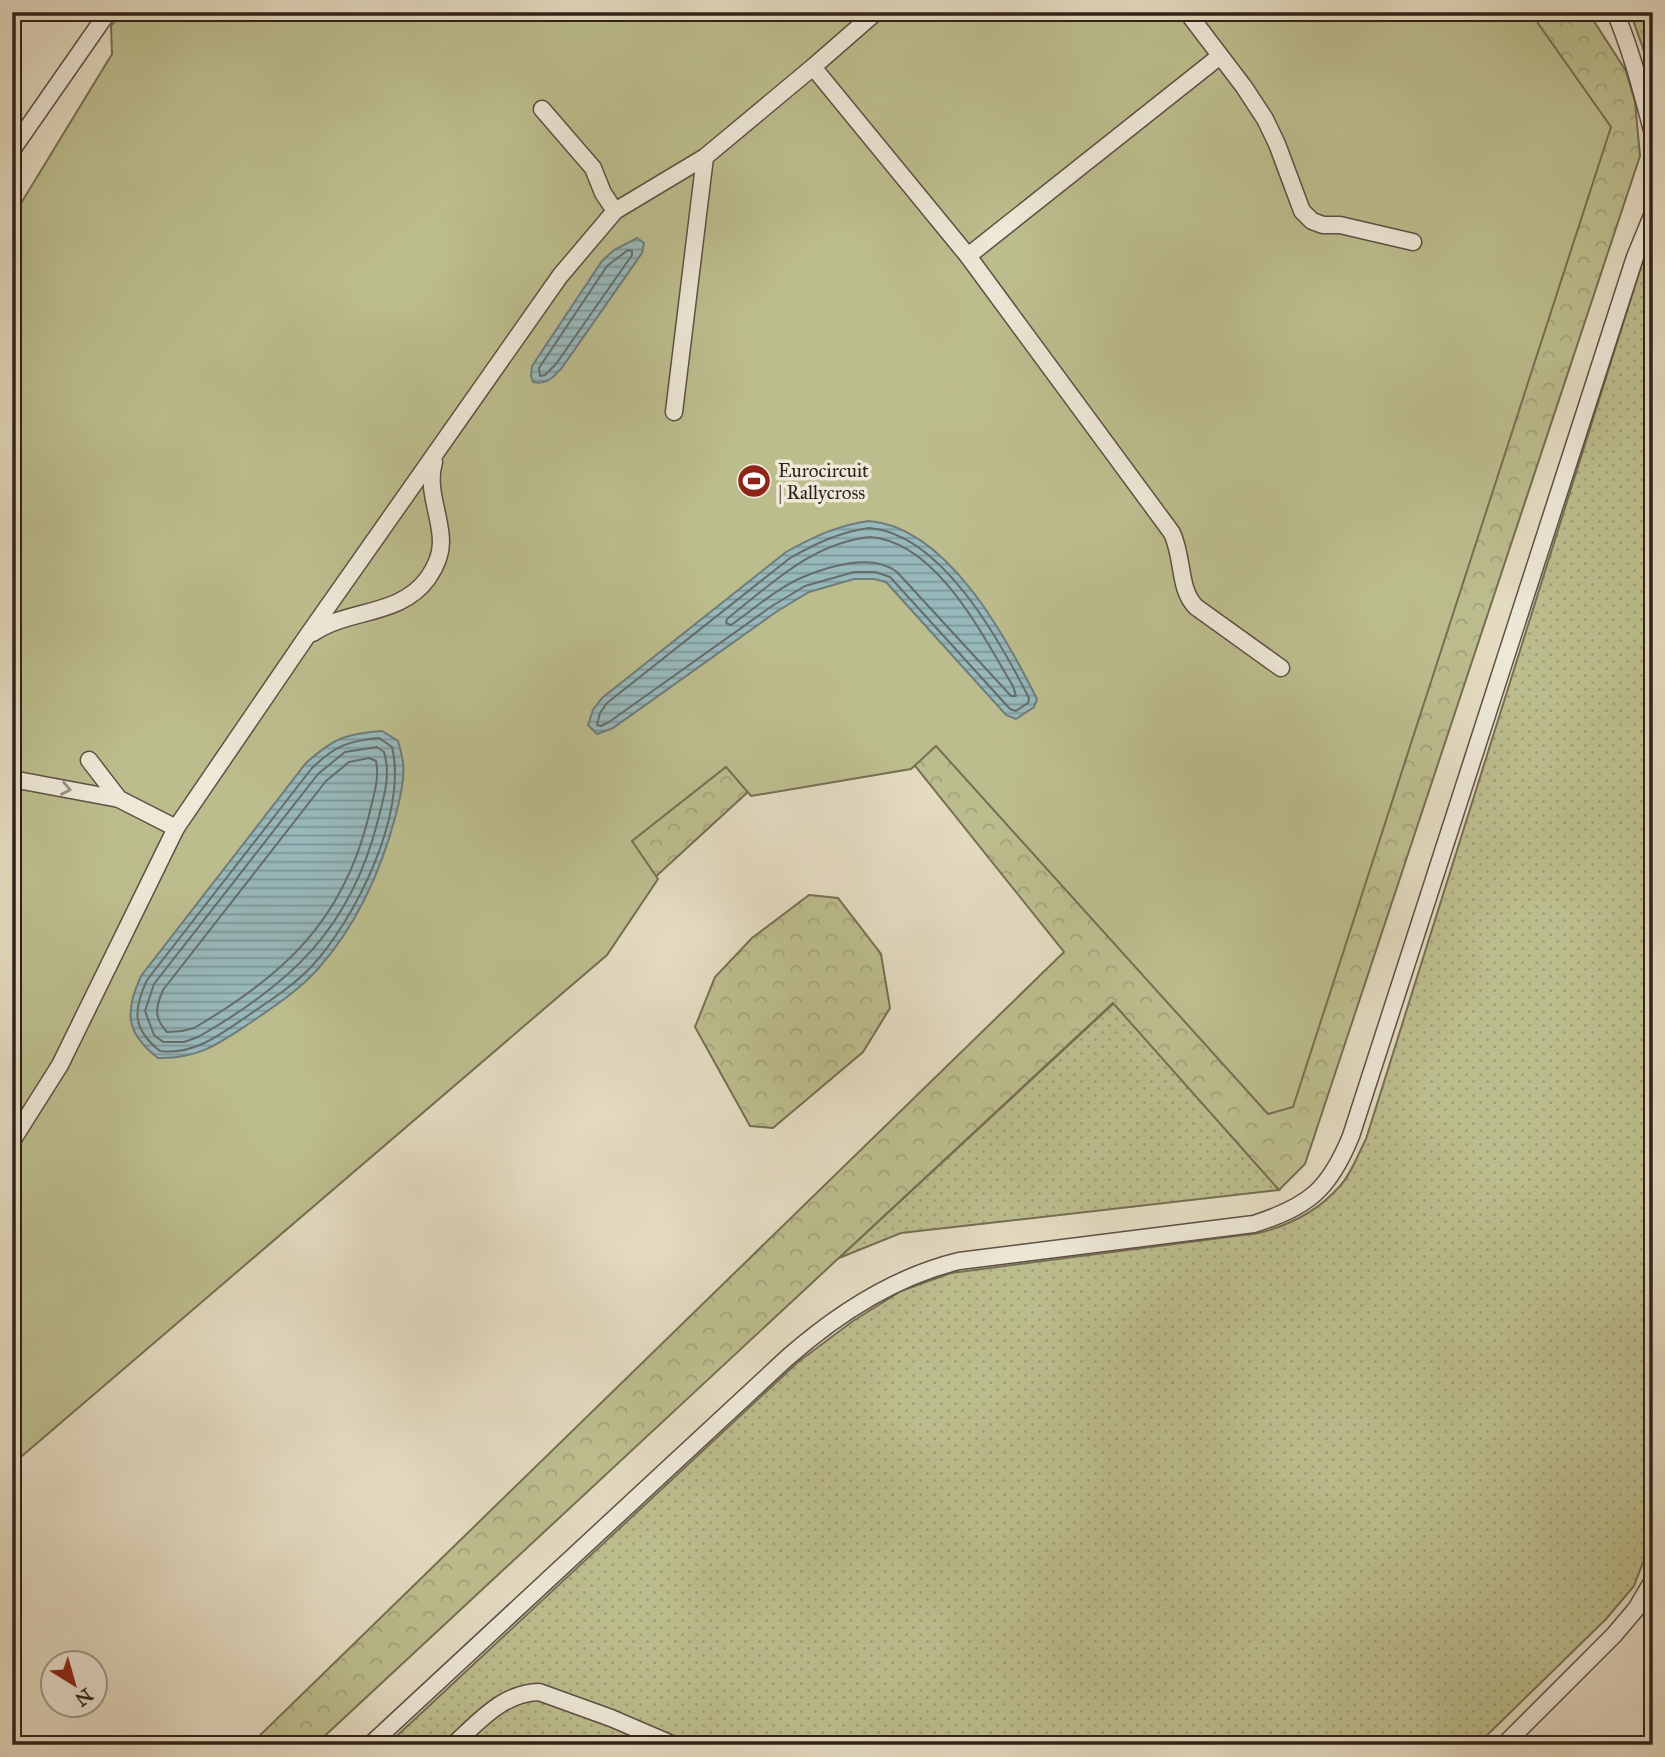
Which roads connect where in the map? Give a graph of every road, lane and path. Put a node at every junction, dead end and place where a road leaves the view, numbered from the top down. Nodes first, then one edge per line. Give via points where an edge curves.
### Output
1 (108, 12) edge
2 (876, 12) edge
3 (1187, 12) edge
4 (1615, 12) edge
5 (1220, 56) junction
6 (813, 67) junction
7 (542, 109) dead end
8 (1653, 134) edge
9 (12, 150) edge
10 (705, 157) junction
11 (615, 211) junction
12 (1653, 213) edge
13 (1413, 242) dead end
14 (968, 256) junction
15 (674, 412) dead end
16 (437, 453) junction
17 (305, 639) junction
18 (1281, 668) dead end
19 (89, 760) dead end
20 (12, 779) edge
21 (119, 799) junction
22 (176, 828) junction
23 (12, 1141) edge
24 (1653, 1580) edge
25 (370, 1745) edge
26 (453, 1745) edge
27 (674, 1745) edge
28 (1504, 1745) edge

1 - 9 lane
2 - 6 lane
3 - 5 lane
4 - 8 lane
5 - 13 lane via 1265,119 1302,211 1312,221
5 - 14 lane
6 - 10 lane
6 - 14 lane
7 - 11 lane via 593,168
10 - 11 lane
10 - 15 lane
11 - 16 lane via 560,276
12 - 25 lane via 1350,1136 1326,1181 1306,1202 1254,1224 959,1261 875,1294 839,1316 787,1359
14 - 18 lane via 1172,533 1187,598
16 - 17 lane
16 - 17 lane via 431,487 441,544 428,579 399,603 333,622
17 - 22 lane
19 - 21 lane
20 -> 21 lane
21 - 22 lane
22 - 23 lane via 60,1065
24 - 28 lane via 1614,1635
26 - 27 lane via 507,1699 539,1692

